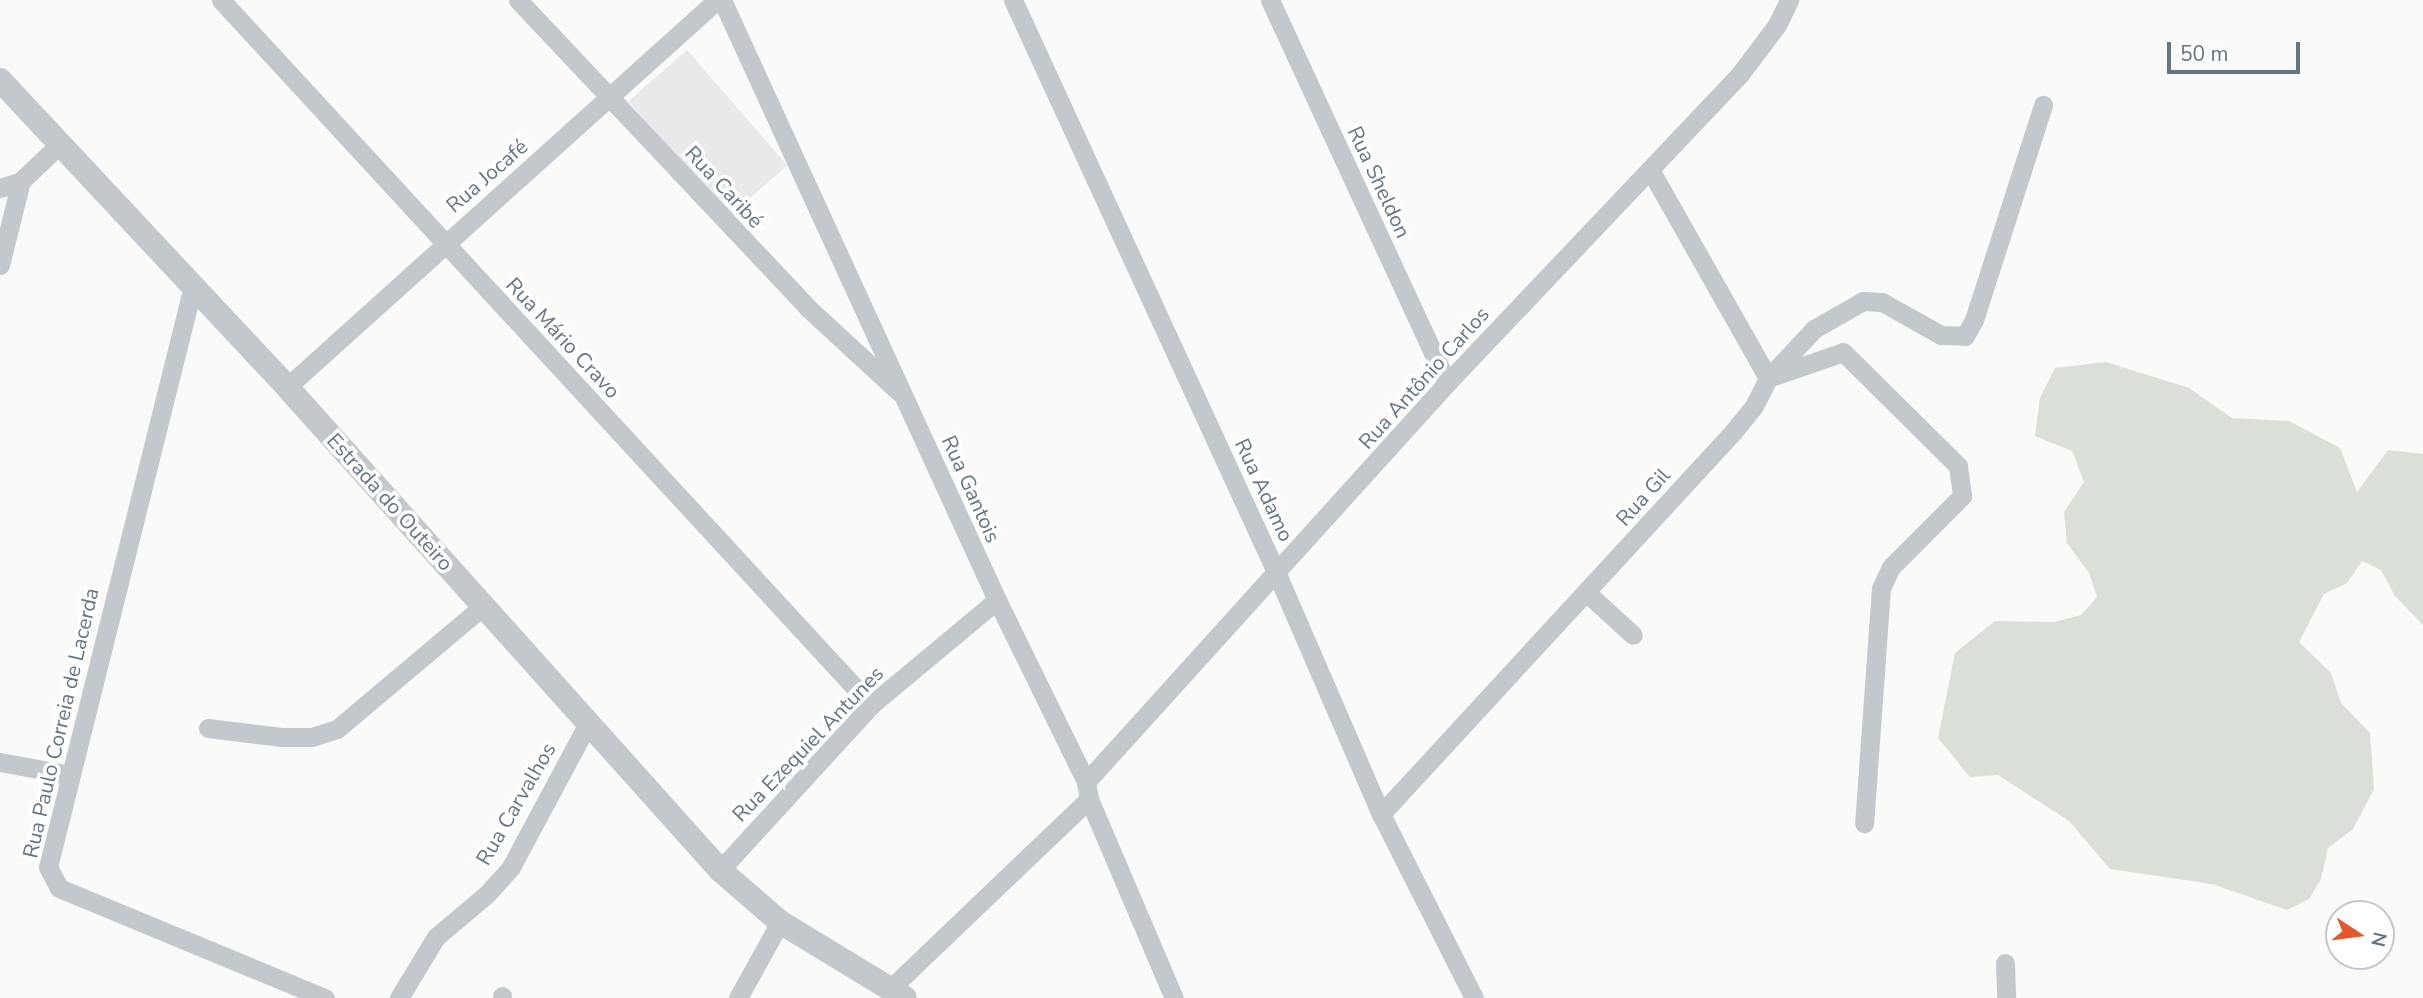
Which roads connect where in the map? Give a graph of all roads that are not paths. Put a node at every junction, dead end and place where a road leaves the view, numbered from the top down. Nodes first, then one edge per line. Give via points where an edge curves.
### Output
1 (222, 0) edge
2 (518, 0) edge
3 (719, 0) edge
4 (1013, 0) edge
5 (1270, 0) edge
6 (1789, 0) edge
7 (0, 80) edge
8 (611, 100) junction
9 (2043, 105) dead end
10 (59, 145) junction
11 (1651, 171) junction
12 (21, 181) junction
13 (0, 188) edge
14 (444, 243) junction
15 (0, 265) edge
16 (193, 286) junction
17 (1768, 378) junction
18 (1447, 383) junction
19 (287, 387) junction
20 (905, 397) junction
21 (1277, 574) junction
22 (1587, 593) junction
23 (997, 600) junction
24 (483, 606) junction
25 (1633, 635) dead end
26 (871, 705) junction
27 (587, 725) junction
28 (208, 727) dead end
29 (0, 762) edge
30 (70, 775) junction
31 (1088, 791) junction
32 (1381, 814) junction
33 (1864, 823) dead end
34 (720, 870) junction
35 (780, 922) junction
36 (2004, 963) dead end
37 (897, 994) edge
38 (325, 998) edge
39 (399, 998) edge
40 (738, 998) edge
41 (1174, 998) edge
42 (1474, 998) edge
43 (2006, 998) edge

1 - 14 street, Rua Mário Cravo
2 - 8 street, Rua Caribé
3 - 8 street, Rua Jocafé
3 - 20 street, Rua Gantois
4 - 21 street, Rua Adamo
5 - 18 street, Rua Sheldon
6 - 11 street, Rua Antônio Carlos via 1777,25 1741,74
7 - 10 street, Estrada do Outeiro
8 - 14 street, Rua Jocafé
8 - 20 street, Rua Caribé via 808,308
9 - 17 street, Rua Gil via 1965,336 1941,335 1882,302 1863,301 1814,329
10 - 12 street
10 - 16 street, Estrada do Outeiro
11 - 17 street
11 - 18 street, Rua Antônio Carlos
12 - 13 street
12 - 15 street
14 - 19 street, Rua Jocafé
14 - 26 street, Rua Mário Cravo
16 - 19 street, Estrada do Outeiro
16 - 30 street, Rua Paulo Correia de Lacerda
17 - 22 street, Rua Gil via 1733,432
17 - 33 street via 1843,352 1958,466 1962,496 1891,567 1881,588
18 - 21 street, Rua Antônio Carlos
19 - 24 street, Estrada do Outeiro
20 - 23 street, Rua Gantois
21 - 31 street, Rua Antônio Carlos
21 - 32 street, Rua Adamo
22 - 25 street
22 - 32 street, Rua Gil
23 - 26 street, Rua Ezequiel Antunes
23 - 31 street, Rua Gantois
24 - 27 street, Estrada do Outeiro
24 - 28 street via 337,729 312,737 291,737
26 - 34 street, Rua Ezequiel Antunes
27 - 34 street, Estrada do Outeiro
27 - 39 street, Rua Carvalhos via 511,867 436,937
29 - 30 street
30 - 38 street, Rua Paulo Correia de Lacerda via 48,855 50,878 59,888
31 - 37 street, Rua Antônio Carlos
31 - 41 street, Rua Gantois
32 - 42 street, Rua Adamo
34 - 35 street, Estrada do Outeiro
35 - 37 street, Estrada do Outeiro
35 - 40 street
36 - 43 street

